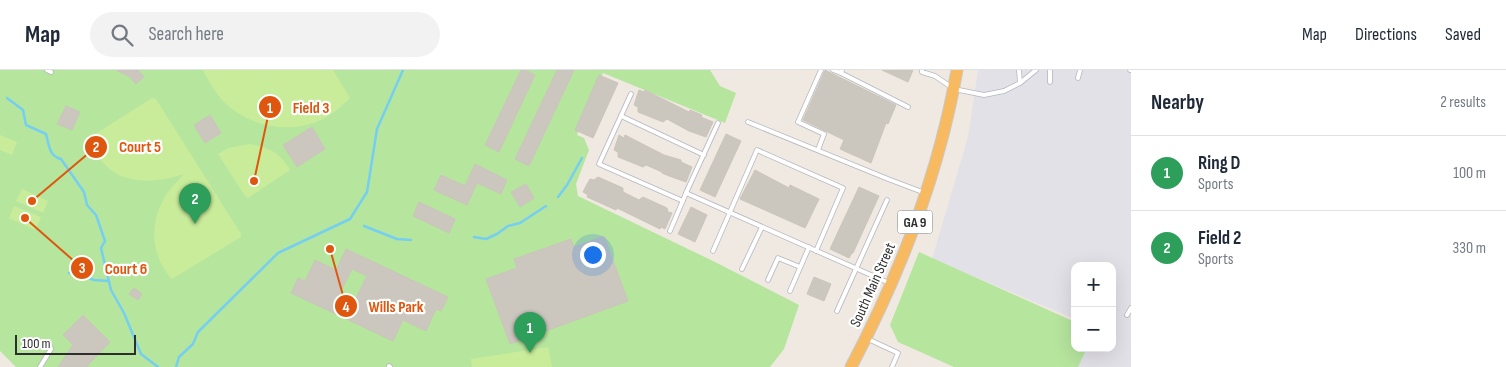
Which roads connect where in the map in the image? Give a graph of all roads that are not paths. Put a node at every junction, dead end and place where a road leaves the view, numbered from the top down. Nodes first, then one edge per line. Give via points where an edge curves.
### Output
1 (821, 70) edge
2 (833, 70) edge
3 (922, 70) edge
4 (957, 70) edge
5 (1019, 70) edge
6 (1036, 70) edge
7 (1050, 70) edge
8 (1080, 70) edge
9 (842, 71) edge
10 (1078, 78) dead end
11 (1050, 82) dead end
12 (1020, 83) junction
13 (954, 89) junction
14 (631, 94) dead end
15 (908, 107) dead end
16 (621, 116) junction
17 (748, 122) dead end
18 (718, 123) dead end
19 (818, 150) junction
20 (704, 155) junction
21 (686, 193) junction
22 (925, 193) junction
23 (887, 200) dead end
24 (683, 201) junction
25 (730, 213) junction
26 (762, 227) junction
27 (670, 231) dead end
28 (808, 247) junction
29 (816, 250) junction
30 (713, 251) dead end
31 (800, 267) junction
32 (856, 268) junction
33 (742, 269) dead end
34 (768, 280) dead end
35 (891, 284) junction
36 (790, 291) dead end
37 (1131, 308) edge
38 (837, 311) dead end
39 (1127, 314) dead end
40 (866, 338) junction
41 (49, 344) dead end
42 (40, 367) edge
43 (851, 367) edge
44 (892, 367) edge

1 - 19 lane via 798,122 824,134
2 - 9 lane
3 - 13 lane
4 - 13 highway, South Main Street / GA 9
5 - 12 lane
6 - 12 lane
7 - 11 lane
8 - 10 lane
9 - 15 lane
12 - 13 lane via 1004,91 984,95
13 - 22 highway, South Main Street / GA 9
14 - 16 lane
16 - 20 lane
16 - 24 lane via 600,164
17 - 19 lane
18 - 20 lane
19 - 22 lane
20 - 21 lane
21 - 24 lane
21 - 25 lane
22 - 35 highway, South Main Street / GA 9
23 - 32 lane
24 - 27 lane
25 - 26 lane
25 - 29 lane via 757,150 843,188
25 - 30 lane
26 - 28 lane
26 - 33 lane
28 - 29 lane
28 - 31 lane
29 - 32 lane
31 - 34 lane via 778,258
31 - 36 lane
32 - 35 lane
32 - 38 lane
35 - 40 highway, South Main Street / GA 9
37 - 39 lane
40 - 43 highway, South Main Street / GA 9
40 - 44 lane via 898,353
41 - 42 lane via 51,349

